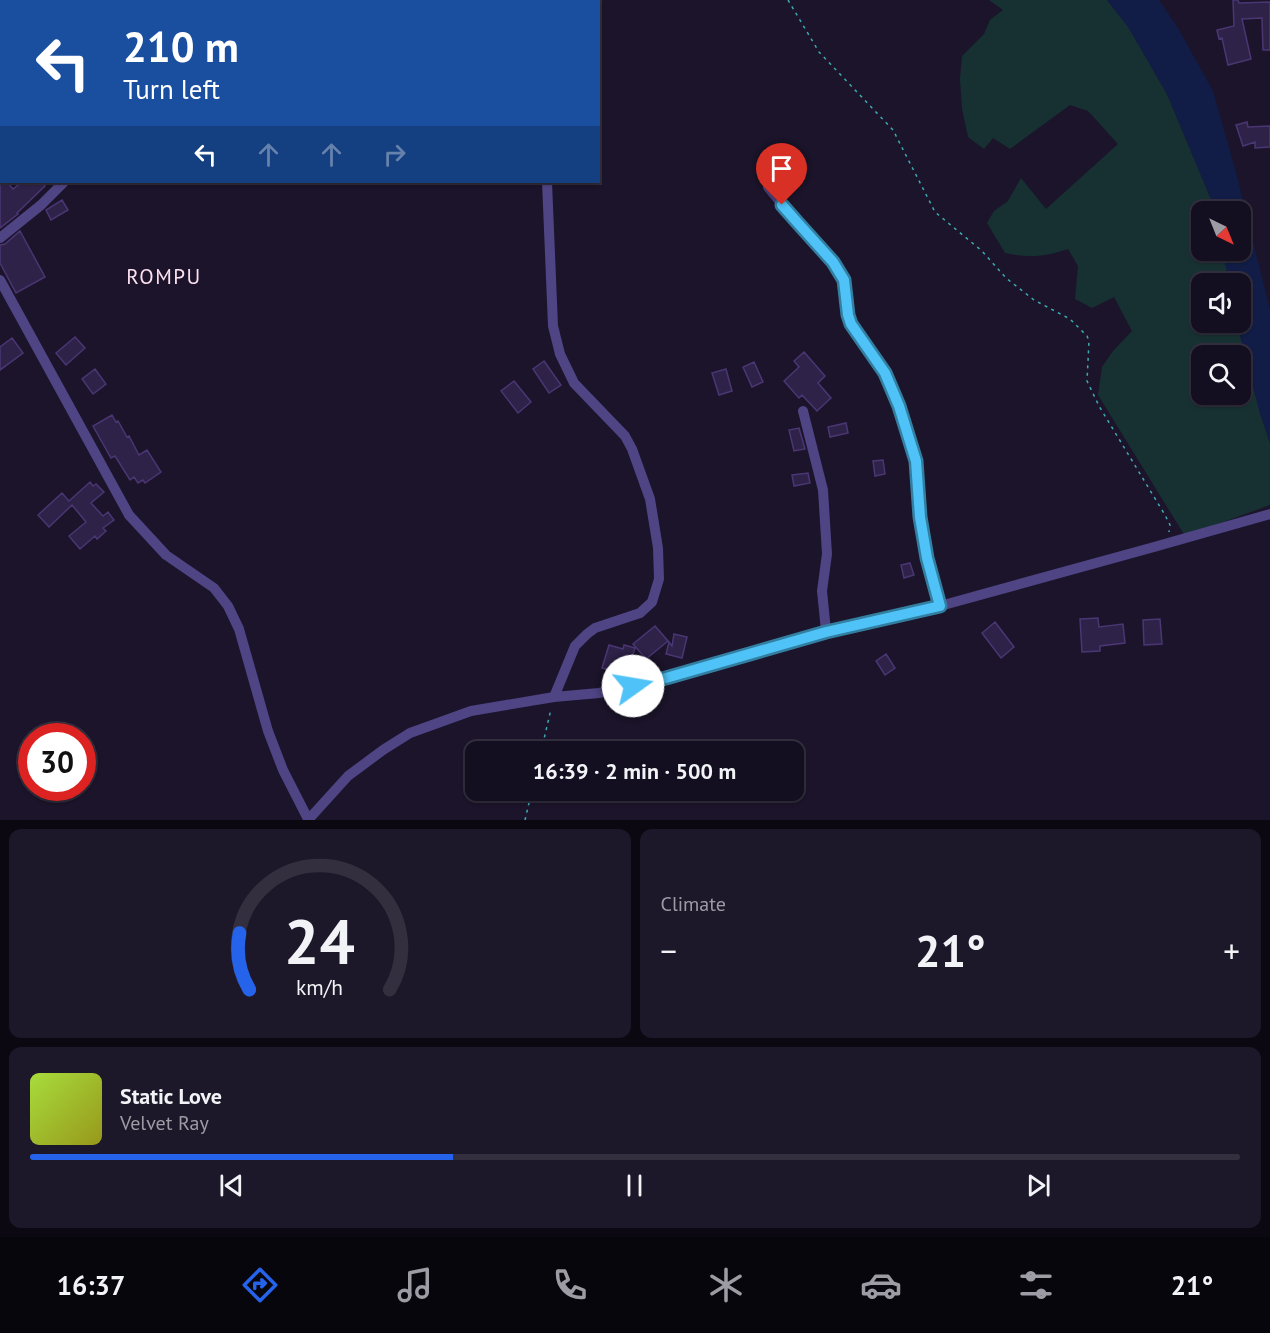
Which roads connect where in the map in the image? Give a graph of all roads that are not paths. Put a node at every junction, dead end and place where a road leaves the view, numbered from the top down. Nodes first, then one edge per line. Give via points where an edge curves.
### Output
1 (63, 183) edge
2 (547, 183) edge
3 (768, 187) dead end
4 (0, 238) edge
5 (0, 280) edge
6 (803, 411) dead end
7 (1270, 514) edge
8 (940, 606) junction
9 (826, 632) junction
10 (554, 697) junction
11 (308, 820) edge

1 - 4 street
2 - 10 street via 553,326 560,354 574,383 625,436 632,449 650,499 659,579 647,608 595,628 575,646
3 - 8 street via 844,280 851,324 885,373 899,406 916,461 922,528
5 - 11 street via 129,515 166,555 214,588 228,606 239,629 268,731
6 - 9 street via 824,490 827,554 822,591
7 - 8 street
8 - 9 street
9 - 10 street via 649,683
10 - 11 street via 471,711 410,733 348,776

